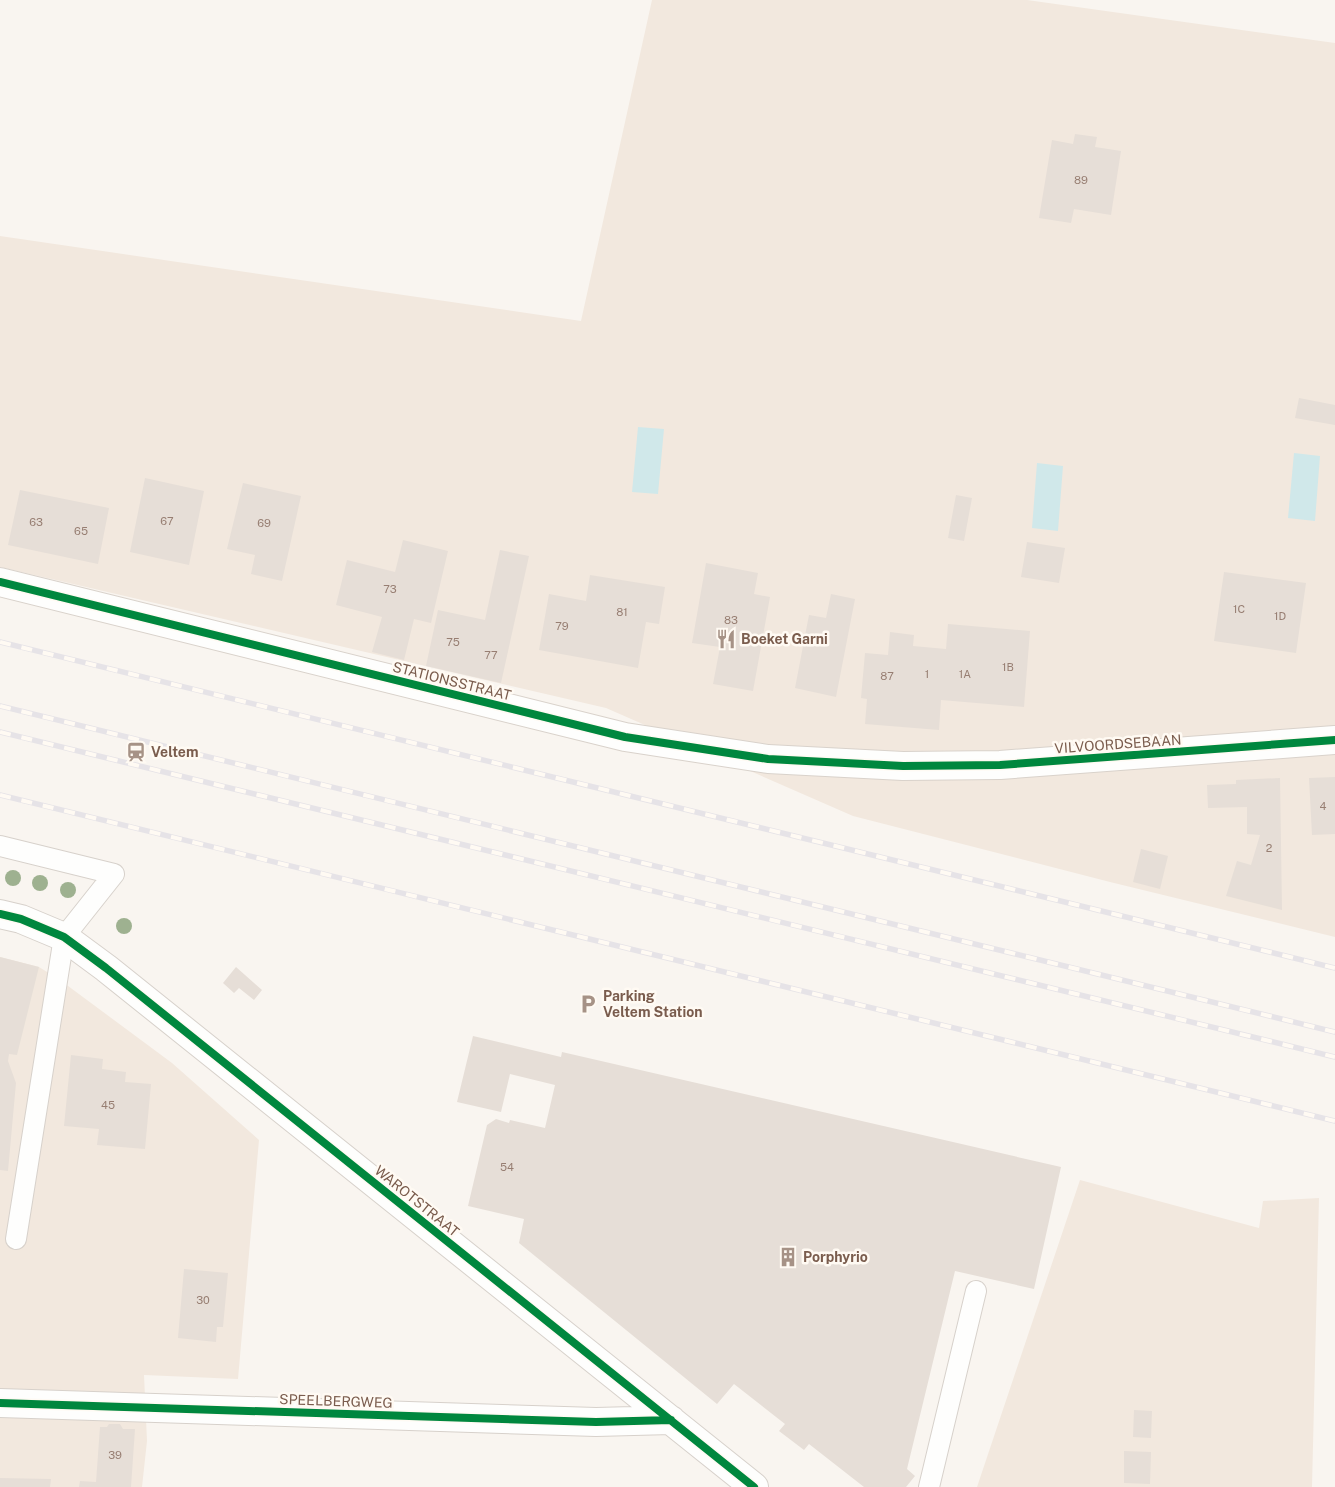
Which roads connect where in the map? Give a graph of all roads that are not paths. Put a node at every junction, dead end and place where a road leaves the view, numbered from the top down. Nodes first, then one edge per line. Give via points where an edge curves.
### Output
1 (0, 582) edge
2 (1335, 740) edge
3 (903, 766) joint
4 (0, 846) edge
5 (0, 914) edge
6 (64, 937) junction
7 (16, 1239) dead end
8 (976, 1291) dead end
9 (0, 1402) edge
10 (671, 1420) junction
11 (754, 1487) edge
12 (929, 1487) edge

1 - 3 street, STATIONSSTRAAT via 625,737 768,759
2 - 3 street, VILVOORDSEBAAN via 1000,765
4 - 6 lane via 114,874
5 - 6 street, WAROTSTRAAT
6 - 7 lane
6 - 10 street, WAROTSTRAAT
8 - 12 lane
9 - 10 street, SPEELBERGWEG via 596,1422
10 - 11 street, WAROTSTRAAT

